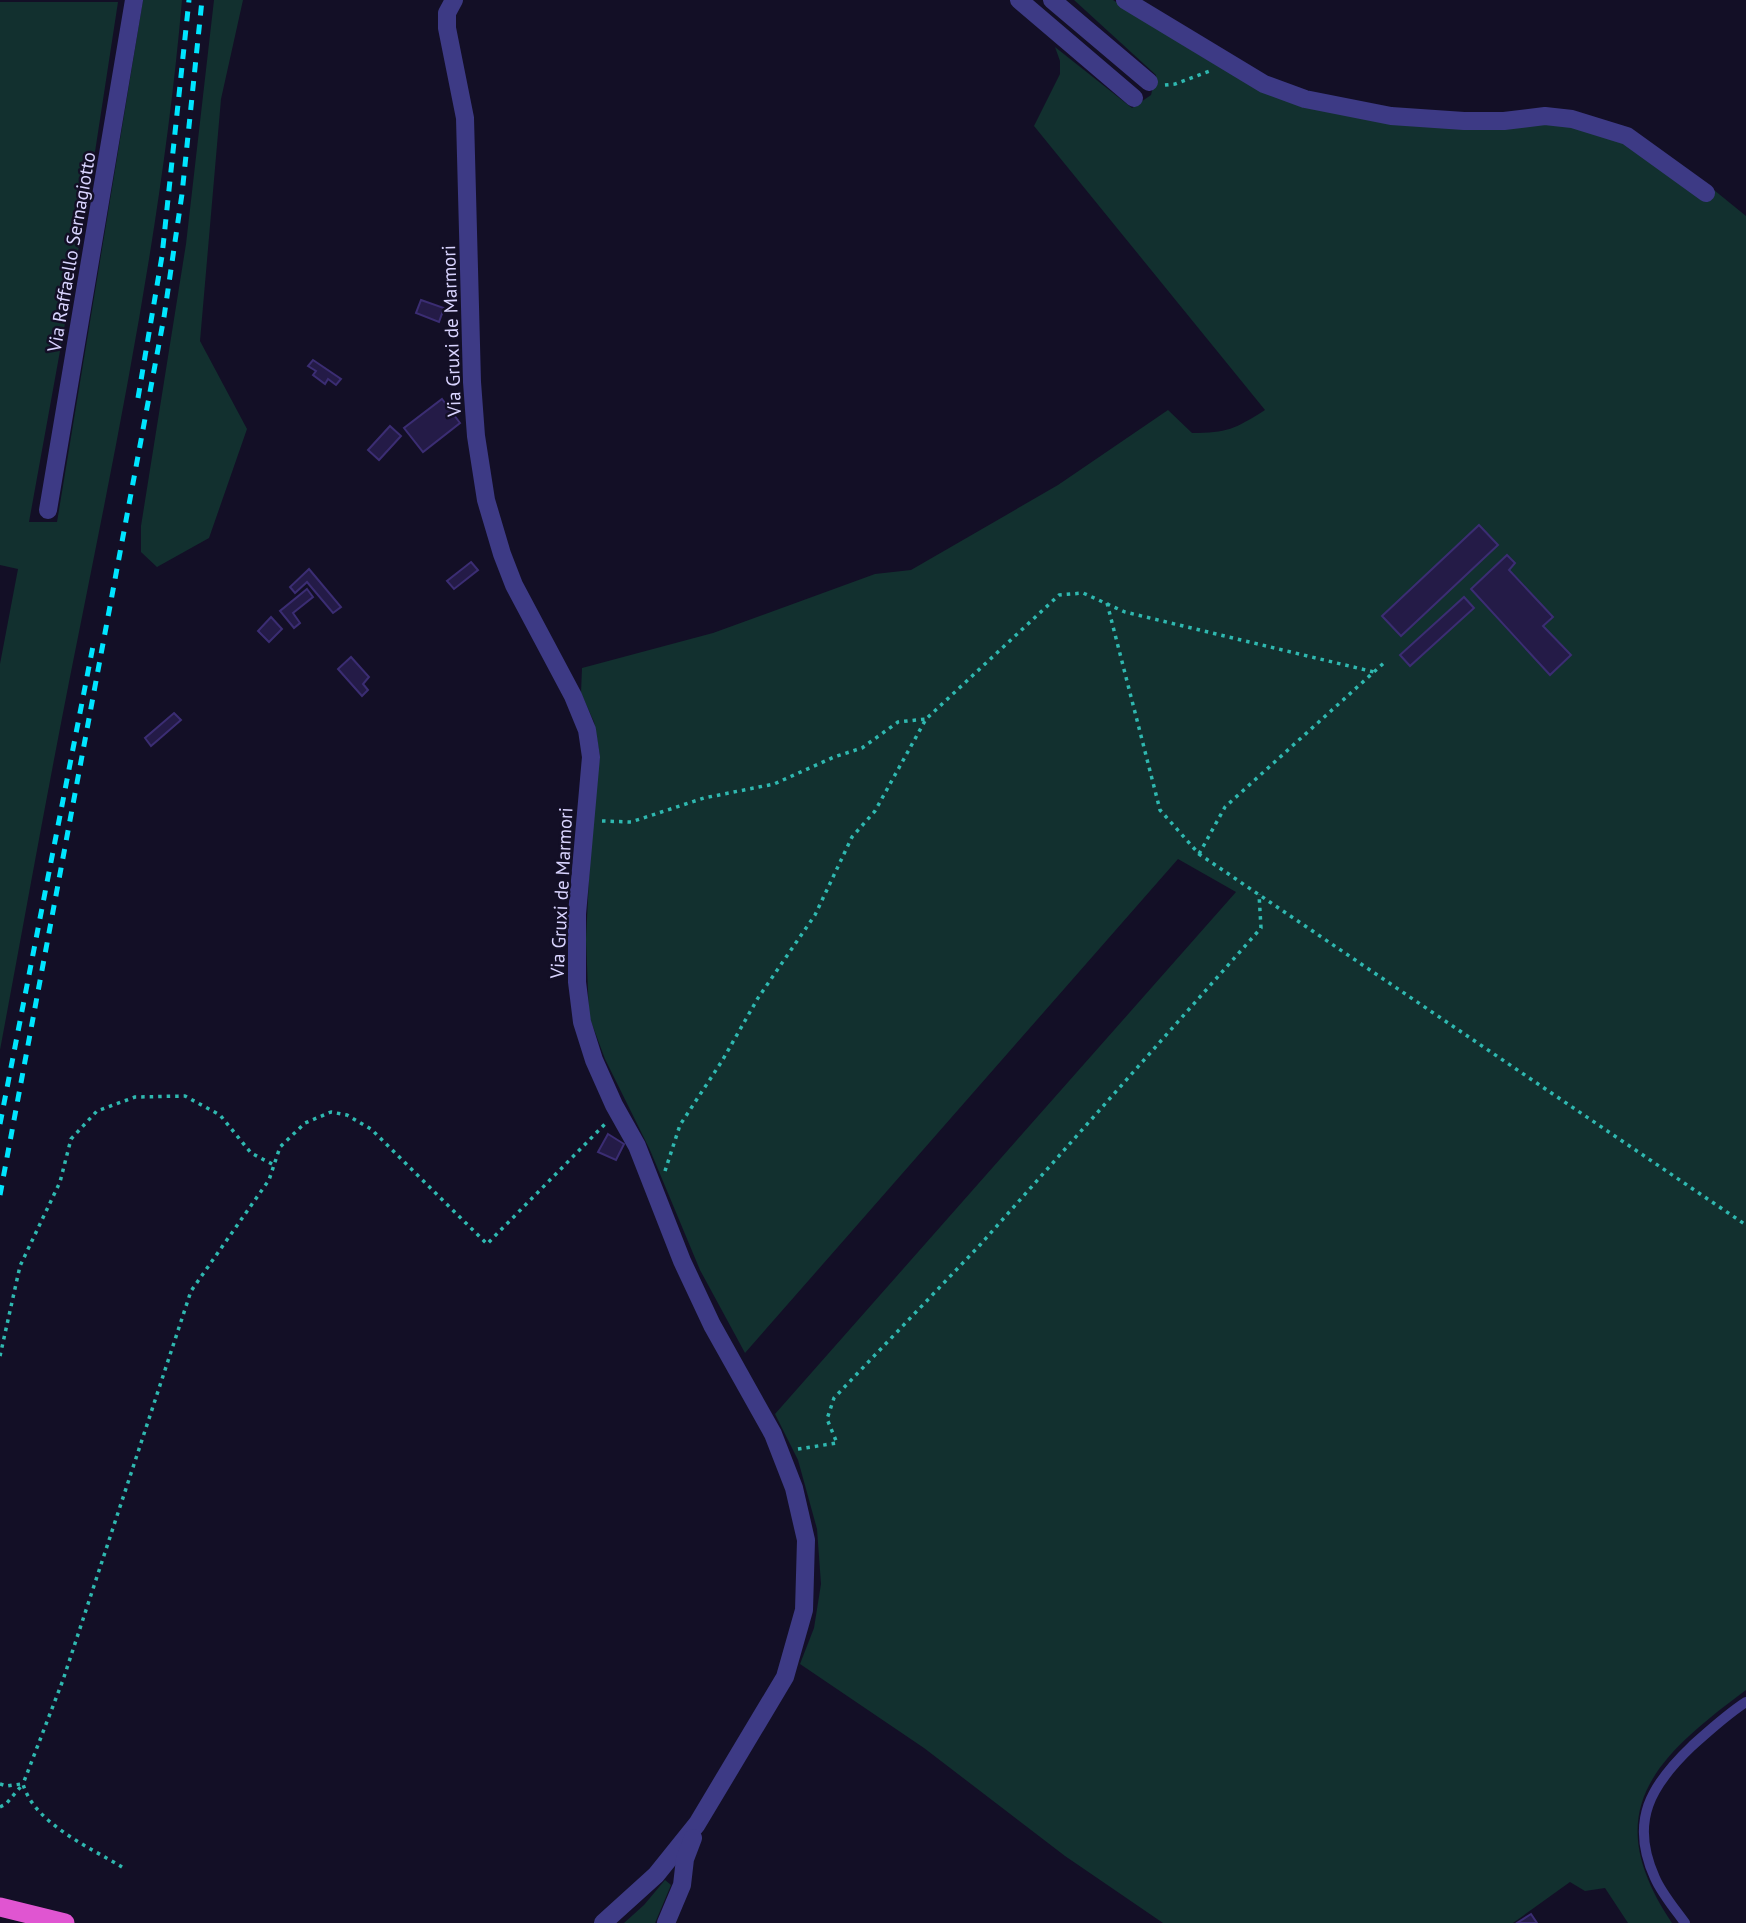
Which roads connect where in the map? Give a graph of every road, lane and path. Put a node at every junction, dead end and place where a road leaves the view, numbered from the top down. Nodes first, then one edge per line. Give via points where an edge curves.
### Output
1 (134, 0) edge
2 (454, 0) edge
3 (1019, 0) edge
4 (1052, 0) edge
5 (1125, 0) edge
6 (1229, 64) junction
7 (1149, 82) joint
8 (1134, 98) dead end
9 (1706, 192) dead end
10 (48, 510) dead end
11 (1107, 603) junction
12 (1385, 661) dead end
13 (1374, 672) junction
14 (926, 719) junction
15 (585, 821) junction
16 (1199, 854) junction
17 (1259, 894) junction
18 (614, 1105) junction
19 (274, 1165) junction
20 (654, 1188) junction
21 (1746, 1225) edge
22 (0, 1356) edge
23 (780, 1452) junction
24 (1746, 1702) edge
25 (23, 1783) junction
26 (0, 1784) edge
27 (0, 1807) edge
28 (697, 1824) junction
29 (122, 1867) dead end
30 (0, 1907) edge
31 (65, 1923) edge
32 (603, 1923) edge
33 (666, 1923) edge
34 (1685, 1923) edge

1 - 10 street, Via Raffaello Sernagiotto
2 - 15 street, Via Gruxi de Marmori via 447,13 447,28 465,118 472,382 484,487 514,585 587,730 591,757
3 - 8 street
4 - 7 street
5 - 6 street
6 - 7 path via 1175,84
6 - 9 street via 1264,84 1305,99 1391,116 1464,121 1545,116 1573,119 1627,136
11 - 13 path via 1125,612
11 - 14 path via 1083,593 1059,595
11 - 16 path via 1160,810
12 - 13 path
13 - 16 path via 1225,807
14 - 15 path via 898,722 862,748 774,784 704,798 631,822
14 - 20 path via 876,811 852,837 815,915 680,1125 668,1167
15 - 18 street, Via Gruxi de Marmori via 577,982 582,1022
16 - 17 path
17 - 21 path
17 - 23 path via 1261,928 980,1245 834,1398 827,1419 837,1443
18 - 19 path via 604,1126 487,1244 372,1129 346,1115 331,1112 305,1123 280,1147
18 - 20 street, Via Gruxi de Marmori
19 - 22 path via 251,1153 220,1115 185,1096 135,1097 97,1111 71,1139 60,1182 20,1266
19 - 25 path via 269,1180 191,1291 63,1679
20 - 23 street, Via Gruxi de Marmori via 712,1325
23 - 28 street, Via Gruxi de Marmori via 806,1540 804,1610 785,1677
24 - 34 lane via 1670,1767 1654,1790 1645,1817 1644,1843 1655,1879
25 - 26 path
25 - 27 path
25 - 29 path via 27,1798 62,1832
28 - 32 street, Via Gruxi de Marmori via 656,1875
28 - 33 street, Via Gruxi de Marmori via 682,1885
30 - 31 highway

